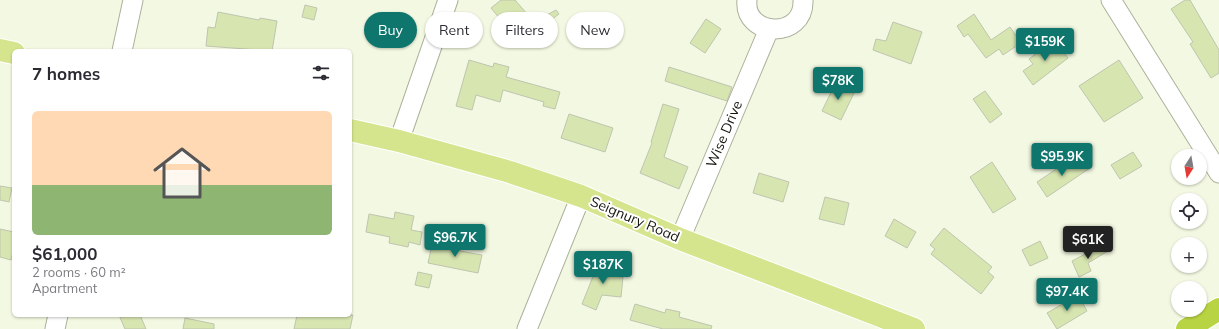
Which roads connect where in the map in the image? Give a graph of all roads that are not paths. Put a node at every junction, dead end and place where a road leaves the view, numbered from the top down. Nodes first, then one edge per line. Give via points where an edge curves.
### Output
1 (133, 0) edge
2 (448, 0) edge
3 (747, 0) edge
4 (803, 0) edge
5 (1111, 0) edge
6 (768, 29) junction
7 (122, 49) edge
8 (0, 50) edge
9 (12, 53) edge
10 (352, 130) edge
11 (399, 141) junction
12 (1219, 173) edge
13 (581, 196) junction
14 (680, 239) junction
15 (1219, 309) edge
16 (58, 317) edge
17 (55, 329) edge
18 (527, 329) edge
19 (914, 329) edge
20 (1188, 329) edge

1 - 7 street
2 - 11 street
3 - 6 street via 748,12 753,20
4 - 6 street via 795,22 783,28
5 - 12 street
6 - 14 street, Wise Drive
8 - 9 main road
10 - 11 main road, Seignury Road
11 - 13 main road, Seignury Road via 510,172
13 - 14 main road, Seignury Road
13 - 18 street
14 - 19 main road, Seignury Road
15 - 20 highway
16 - 17 street

